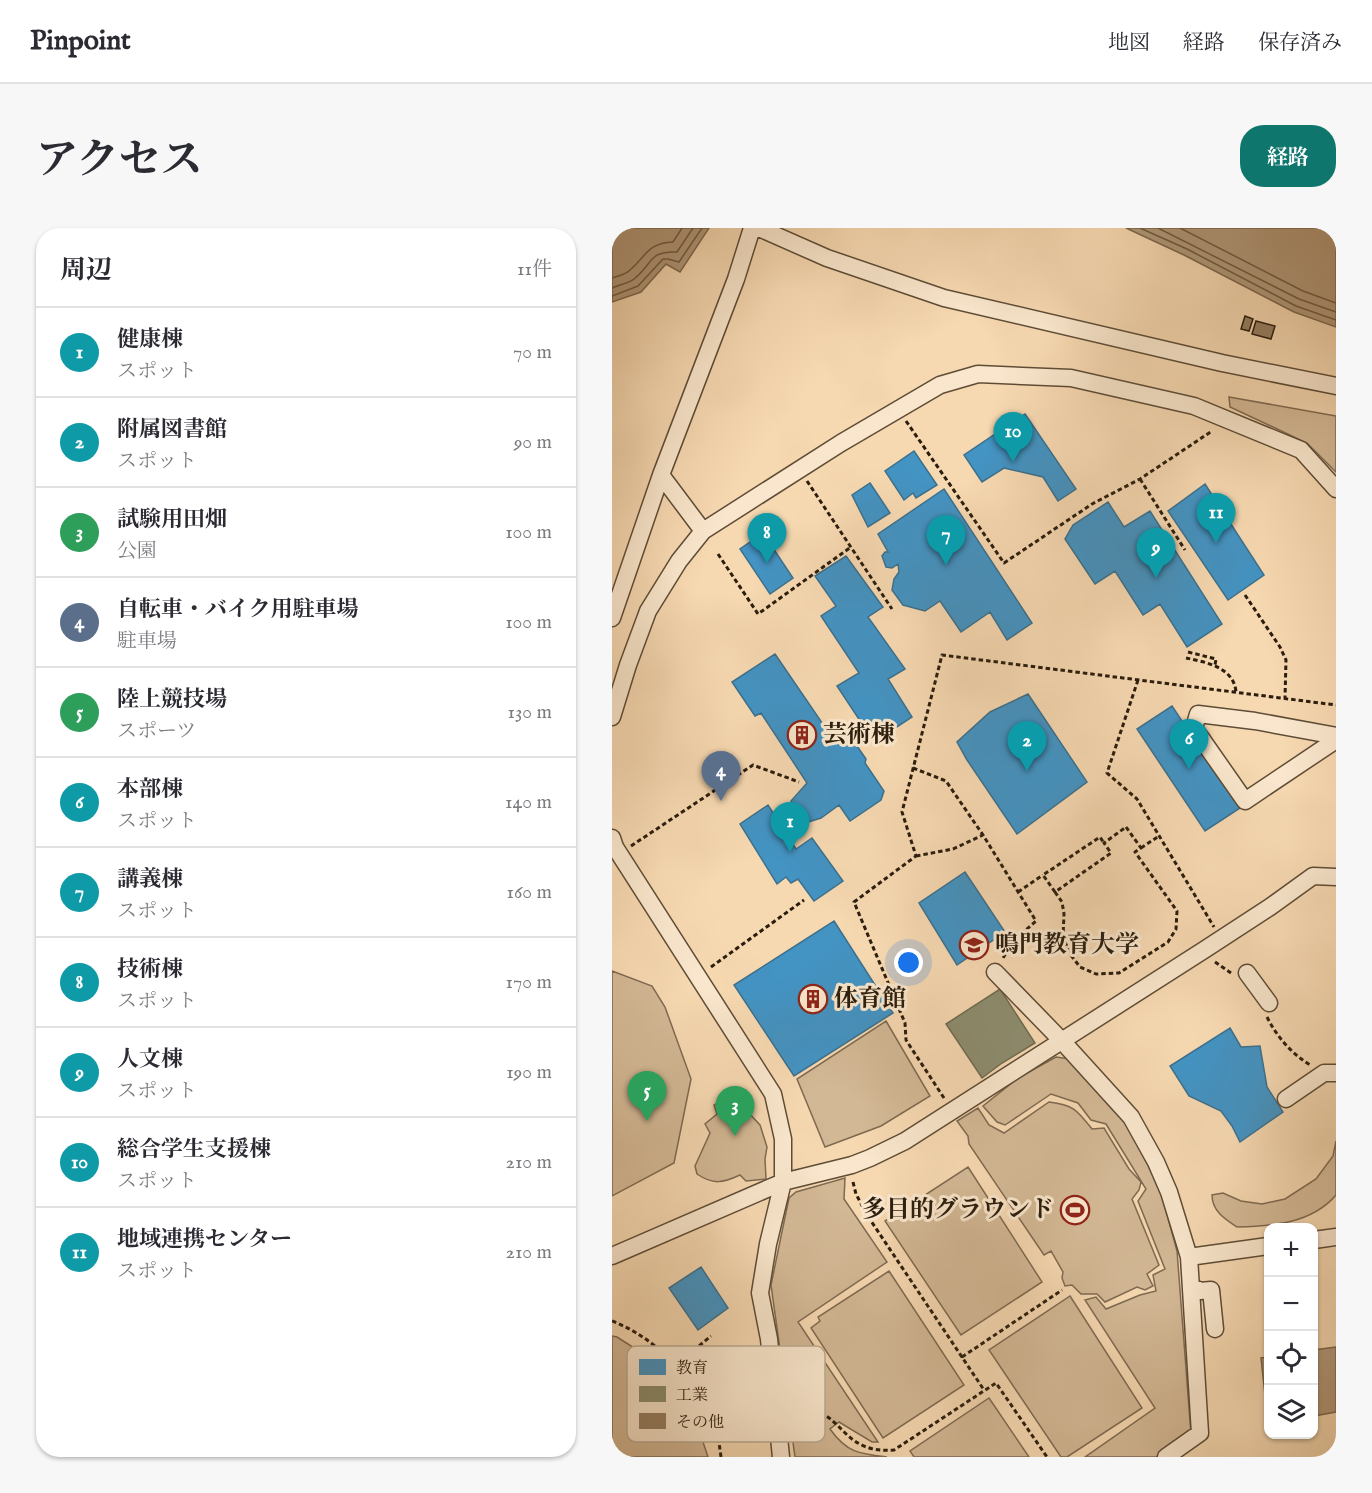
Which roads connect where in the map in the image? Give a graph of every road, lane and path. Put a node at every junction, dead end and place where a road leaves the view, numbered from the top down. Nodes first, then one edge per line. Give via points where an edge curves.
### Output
1 (752, 228) edge
2 (759, 228) edge
3 (1336, 386) edge
4 (898, 410) junction
5 (1228, 420) junction
6 (799, 470) junction
7 (661, 475) junction
8 (1140, 479) junction
9 (1336, 489) edge
10 (703, 531) junction
11 (851, 547) junction
12 (1185, 550) dead end
13 (718, 554) dead end
14 (1245, 596) dead end
15 (892, 609) dead end
16 (612, 618) edge
17 (1188, 652) dead end
18 (1186, 658) dead end
19 (1215, 665) junction
20 (1138, 680) junction
21 (1236, 692) junction
22 (1285, 698) junction
23 (1336, 705) edge
24 (612, 717) edge
25 (1336, 738) edge
26 (913, 768) junction
27 (799, 782) dead end
28 (983, 835) junction
29 (1159, 836) junction
30 (612, 838) edge
31 (1104, 843) junction
32 (1141, 848) junction
33 (620, 854) junction
34 (916, 856) junction
35 (1043, 875) junction
36 (1336, 877) edge
37 (1018, 892) junction
38 (1055, 892) junction
39 (804, 900) dead end
40 (1221, 939) junction
41 (995, 972) joint
42 (1247, 973) dead end
43 (697, 977) junction
44 (1269, 1003) dead end
45 (1062, 1041) junction
46 (1336, 1073) edge
47 (1286, 1099) dead end
48 (952, 1110) junction
49 (852, 1165) junction
50 (783, 1182) junction
51 (1336, 1237) edge
52 (1318, 1239) edge
53 (1264, 1247) edge
54 (612, 1256) edge
55 (1189, 1257) junction
56 (1191, 1286) junction
57 (1062, 1290) dead end
58 (612, 1321) edge
59 (1215, 1329) dead end
60 (711, 1336) dead end
61 (654, 1346) edge
62 (699, 1346) edge
63 (770, 1346) edge
64 (962, 1357) junction
65 (984, 1390) junction
66 (825, 1417) edge
67 (719, 1442) edge
68 (780, 1442) edge
69 (894, 1450) junction
70 (721, 1457) edge
71 (781, 1457) edge
72 (893, 1457) edge
73 (1047, 1457) edge
74 (1166, 1457) edge

1 - 7 street
2 - 3 street via 826,258 944,298
4 - 5 street via 940,385 978,374 1071,378 1194,406
4 - 6 street
4 - 8 path via 1004,563 1092,504
5 - 8 path
5 - 9 street via 1301,450
6 - 10 street
6 - 11 path
7 - 10 street
7 - 16 street
8 - 12 path
10 - 24 street via 648,610
11 - 13 path via 758,614
11 - 15 path
14 - 22 path via 1286,660
17 - 19 path via 1216,659
18 - 19 path
19 - 21 path via 1235,685
20 - 21 path
20 - 26 path via 942,656
20 - 29 path via 1107,773 1137,799
21 - 22 path
22 - 23 path
25 - 25 street via 1245,801 1194,728 1198,714
26 - 28 path via 946,781
26 - 34 path via 902,812
27 - 33 path via 753,765
28 - 34 path via 953,849
28 - 37 path
29 - 32 path
29 - 40 path
30 - 33 street
31 - 32 path via 1126,827
31 - 35 path via 1100,837
31 - 38 path via 1111,853
32 - 38 path via 1135,852 1177,911 1176,929 1168,942 1119,974 1096,974 1080,967 1063,937 1062,902
33 - 43 street
34 - 48 path via 854,902 905,1023 906,1040
35 - 37 path
35 - 38 path
36 - 40 street via 1313,876
37 - 41 path via 1036,921 1012,942
39 - 43 path
40 - 45 street
41 - 45 street
42 - 44 street
43 - 50 street via 773,1094 783,1139
45 - 48 street
45 - 55 street via 1131,1117 1161,1172
46 - 47 street via 1324,1073
48 - 49 street via 905,1141
49 - 50 street
49 - 64 path via 856,1194 867,1215
50 - 54 street
50 - 63 street via 760,1293
51 - 52 street
53 - 55 street
55 - 56 street
56 - 59 street via 1200,1291 1210,1290
56 - 74 street via 1200,1433
57 - 64 path
58 - 61 path
60 - 62 path
64 - 65 path
65 - 69 path
65 - 73 path via 996,1383
66 - 69 path via 858,1445 877,1451
67 - 70 path
68 - 71 street
69 - 72 path

